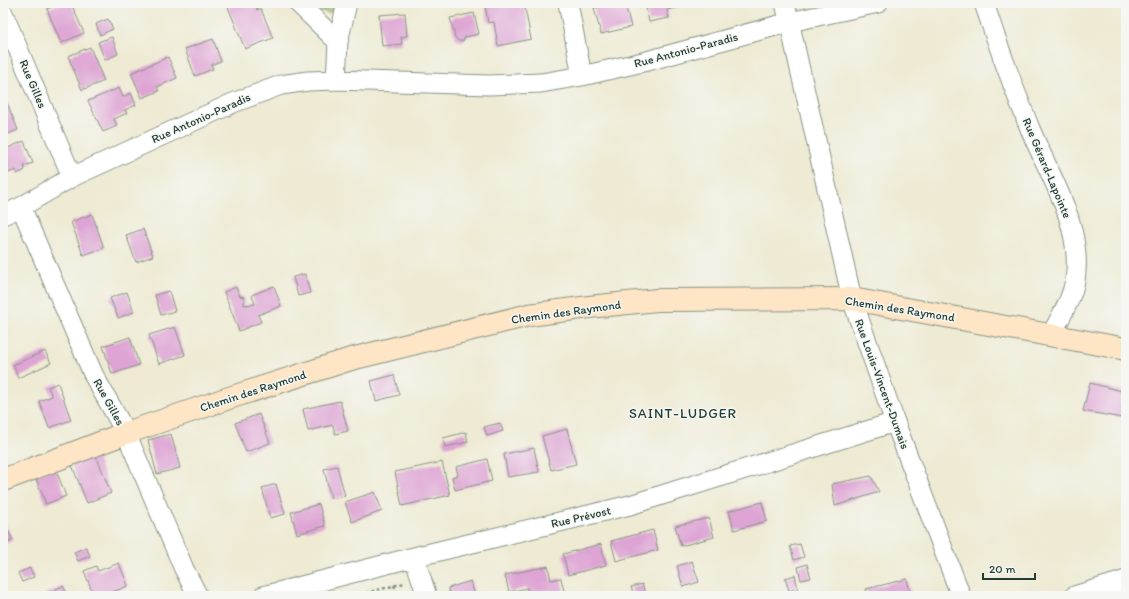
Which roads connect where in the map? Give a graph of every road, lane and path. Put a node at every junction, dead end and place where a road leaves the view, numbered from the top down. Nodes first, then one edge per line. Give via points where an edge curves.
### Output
1 (298, 3) edge
2 (347, 3) edge
3 (568, 3) edge
4 (785, 3) edge
5 (878, 3) edge
6 (984, 3) edge
7 (3, 13) edge
8 (790, 22) junction
9 (338, 42) junction
10 (582, 76) junction
11 (336, 80) junction
12 (72, 177) junction
13 (21, 207) junction
14 (3, 215) edge
15 (852, 299) junction
16 (1050, 335) junction
17 (1126, 349) edge
18 (895, 422) junction
19 (126, 433) junction
20 (3, 480) edge
21 (414, 557) junction
22 (1126, 580) edge
23 (424, 588) edge
24 (198, 596) edge
25 (263, 596) edge
26 (354, 596) edge
27 (961, 596) edge
28 (1074, 596) edge

1 - 9 street
2 - 9 street
3 - 10 street
4 - 8 street, Rue Louis-Vincent-Dumais
5 - 8 street, Rue Antonio-Paradis
6 - 16 street, Rue Gérard-Lapointe via 1010,78 1067,212 1074,243 1077,271 1071,296
7 - 12 street, Rue Gilles
8 - 10 street, Rue Antonio-Paradis
8 - 15 street, Rue Louis-Vincent-Dumais
9 - 11 street
10 - 11 street, Rue Antonio-Paradis via 541,83 489,85
11 - 12 street, Rue Antonio-Paradis via 281,85 233,102
12 - 13 street, Rue Antonio-Paradis
13 - 14 street, Rue Antonio-Paradis
13 - 19 street, Rue Gilles via 94,376
15 - 16 street, Chemin des Raymond
15 - 18 street, Rue Louis-Vincent-Dumais
15 - 19 street, Chemin des Raymond via 657,300 529,315 351,359
16 - 17 street, Chemin des Raymond
18 - 21 street, Rue Prévost via 630,506
18 - 27 street, Rue Louis-Vincent-Dumais
19 - 20 street, Chemin des Raymond
19 - 24 street, Rue Gilles
21 - 23 street
21 - 25 street, Rue Prévost
22 - 28 street
23 - 26 path

